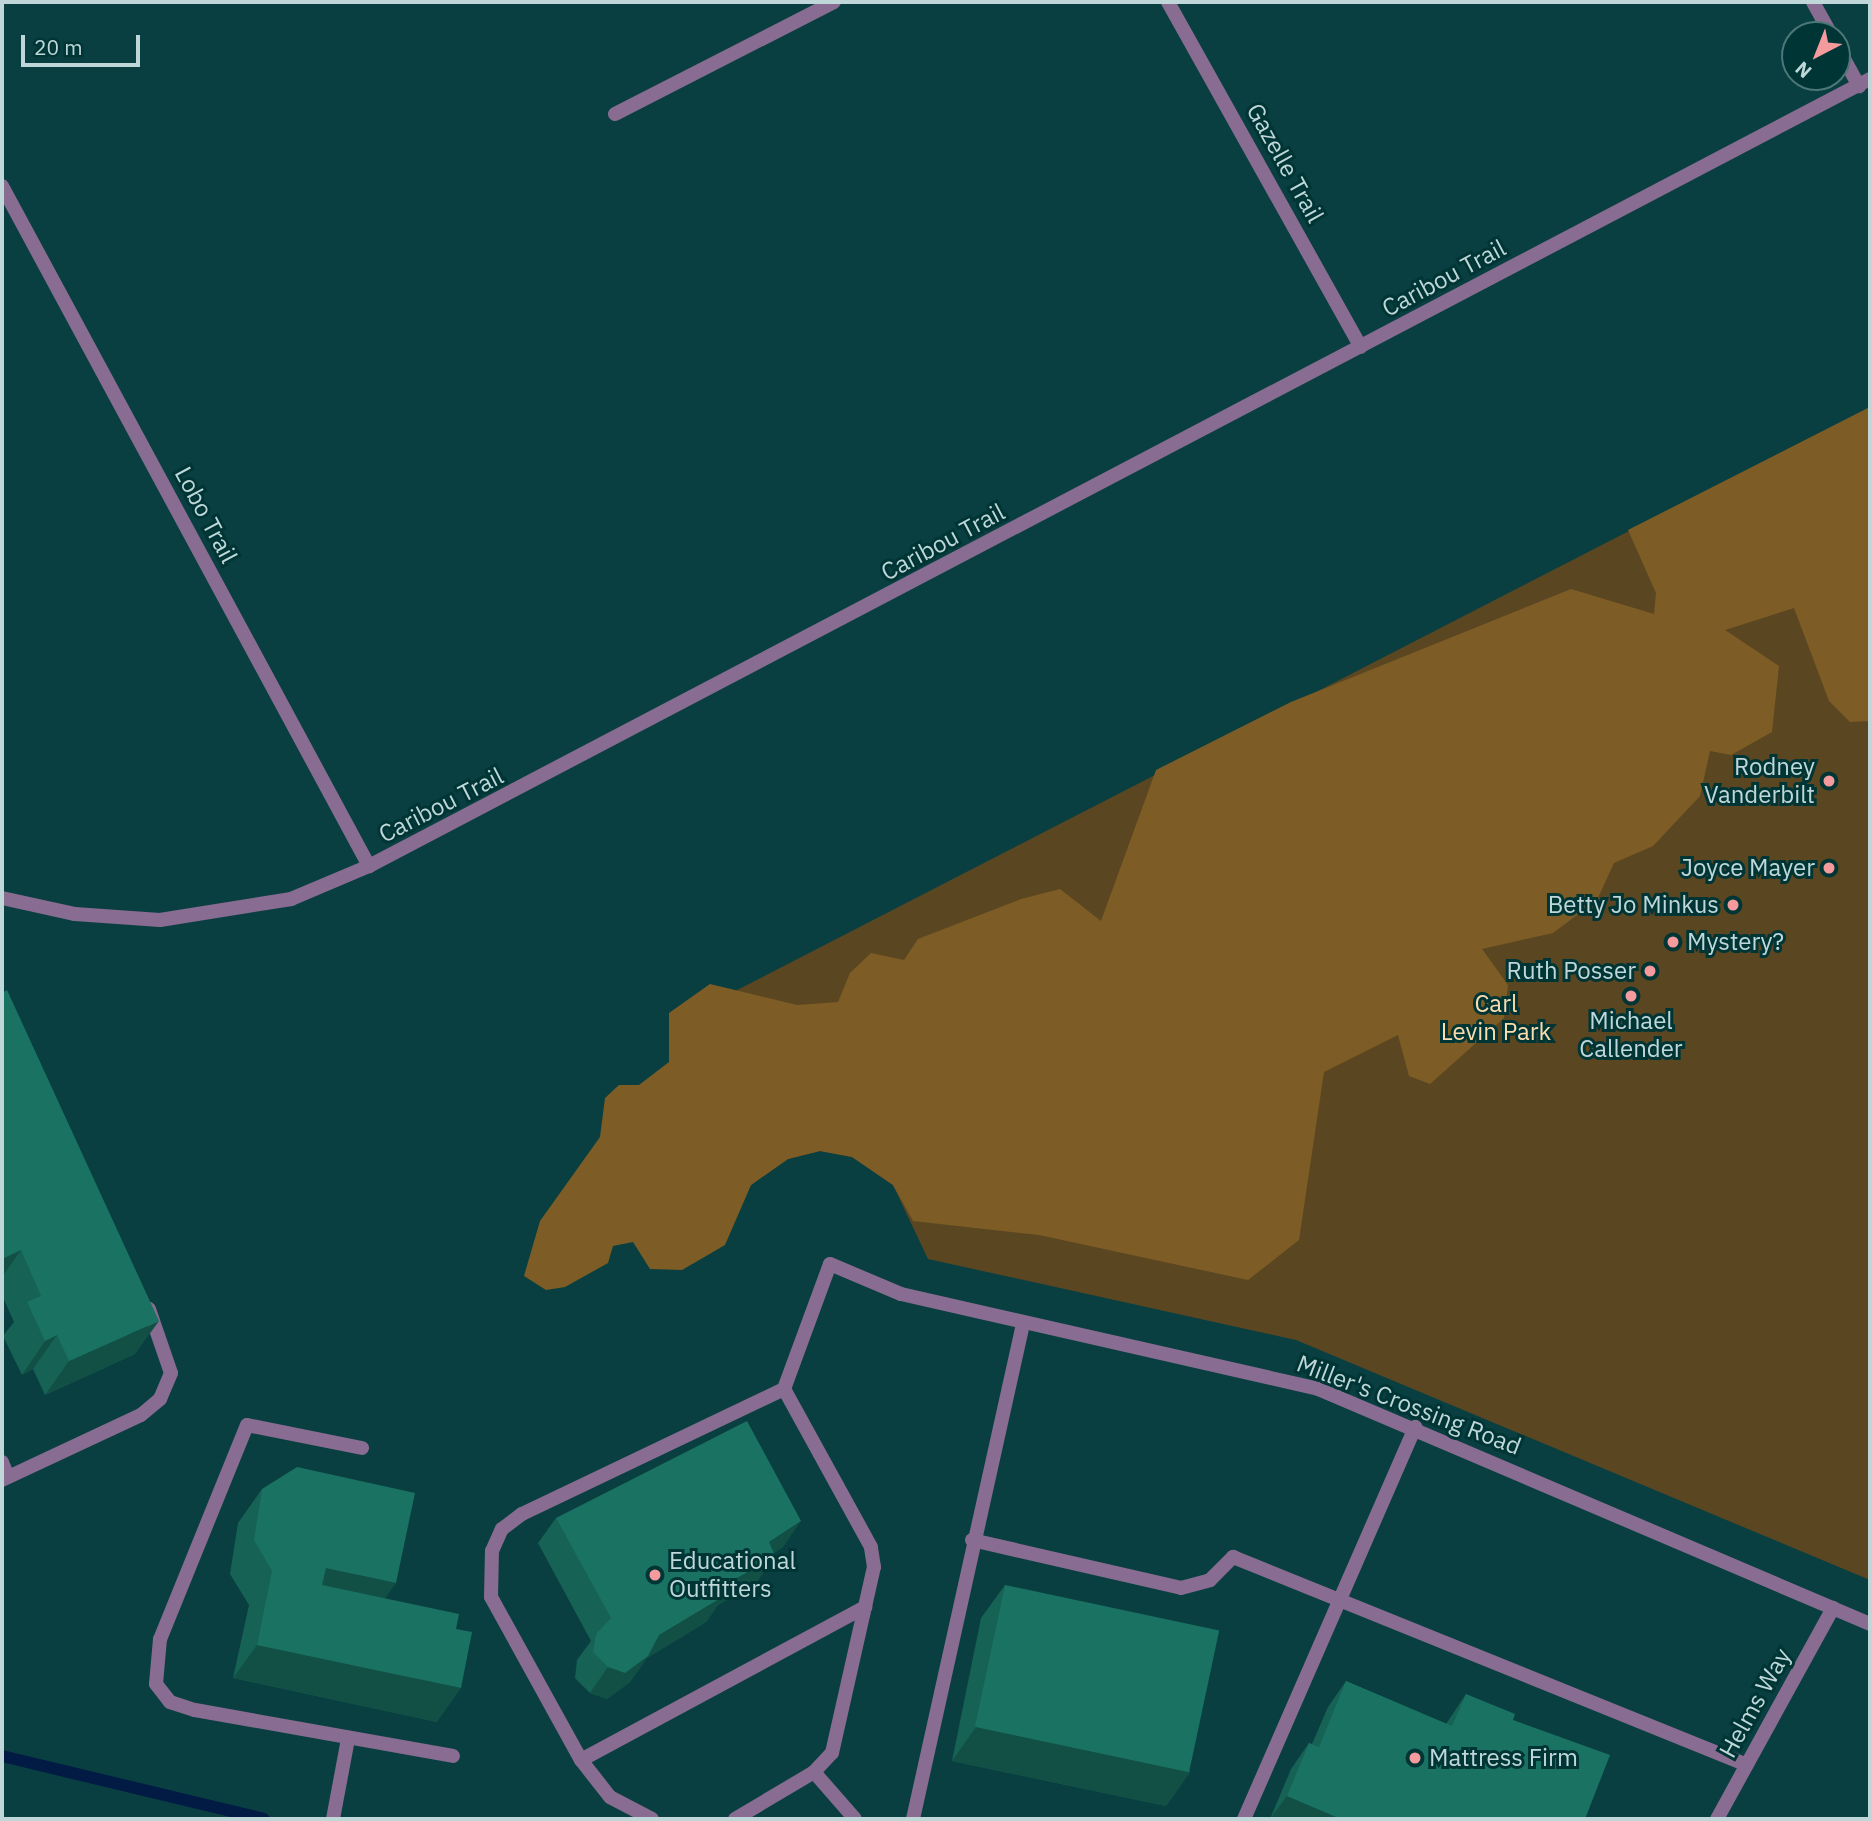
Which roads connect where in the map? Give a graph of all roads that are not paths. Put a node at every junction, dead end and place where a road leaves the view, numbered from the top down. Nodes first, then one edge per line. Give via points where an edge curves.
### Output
1 (834, 2) edge
2 (1168, 2) edge
3 (1813, 2) edge
4 (1823, 21) edge
5 (1851, 65) edge
6 (1864, 82) edge
7 (615, 114) dead end
8 (2, 186) edge
9 (1361, 347) junction
10 (369, 866) junction
11 (2, 898) edge
12 (141, 1292) edge
13 (1023, 1324) junction
14 (784, 1389) junction
15 (1415, 1427) junction
16 (362, 1448) dead end
17 (2, 1462) edge
18 (5, 1479) edge
19 (972, 1540) junction
20 (1341, 1597) junction
21 (865, 1607) junction
22 (1833, 1608) junction
23 (1870, 1624) edge
24 (348, 1739) junction
25 (453, 1756) dead end
26 (581, 1760) junction
27 (1747, 1765) junction
28 (814, 1772) junction
29 (333, 1819) edge
30 (652, 1819) edge
31 (736, 1819) edge
32 (855, 1819) edge
33 (913, 1819) edge
34 (1244, 1819) edge
35 (1717, 1819) edge

1 - 7 street
2 - 9 street, Gazelle Trail
3 - 4 street
5 - 6 street
6 - 9 street, Caribou Trail
8 - 10 street, Lobo Trail
9 - 10 street, Caribou Trail
10 - 11 street, Caribou Trail via 291,899 160,920 75,914
12 - 18 street via 171,1373 160,1399 141,1415
13 - 14 street, Miller's Crossing Road via 901,1294 830,1264
13 - 15 street, Miller's Crossing Road via 1316,1388
13 - 19 street
14 - 21 street via 871,1547 874,1567
14 - 26 street via 502,1529 487,1576 491,1597
15 - 20 street
15 - 22 street, Miller's Crossing Road
16 - 24 street via 247,1425 153,1665 156,1684 170,1702
17 - 18 street
19 - 20 street via 1181,1588 1210,1580 1233,1557
19 - 33 street
20 - 27 street
20 - 34 street
21 - 26 street
21 - 28 street via 832,1753
22 - 23 street, Miller's Crossing Road
22 - 27 street, Helms Way
24 - 25 street
24 - 29 street
26 - 30 street via 610,1797
27 - 35 street, Helms Way
28 - 31 street
28 - 32 street

